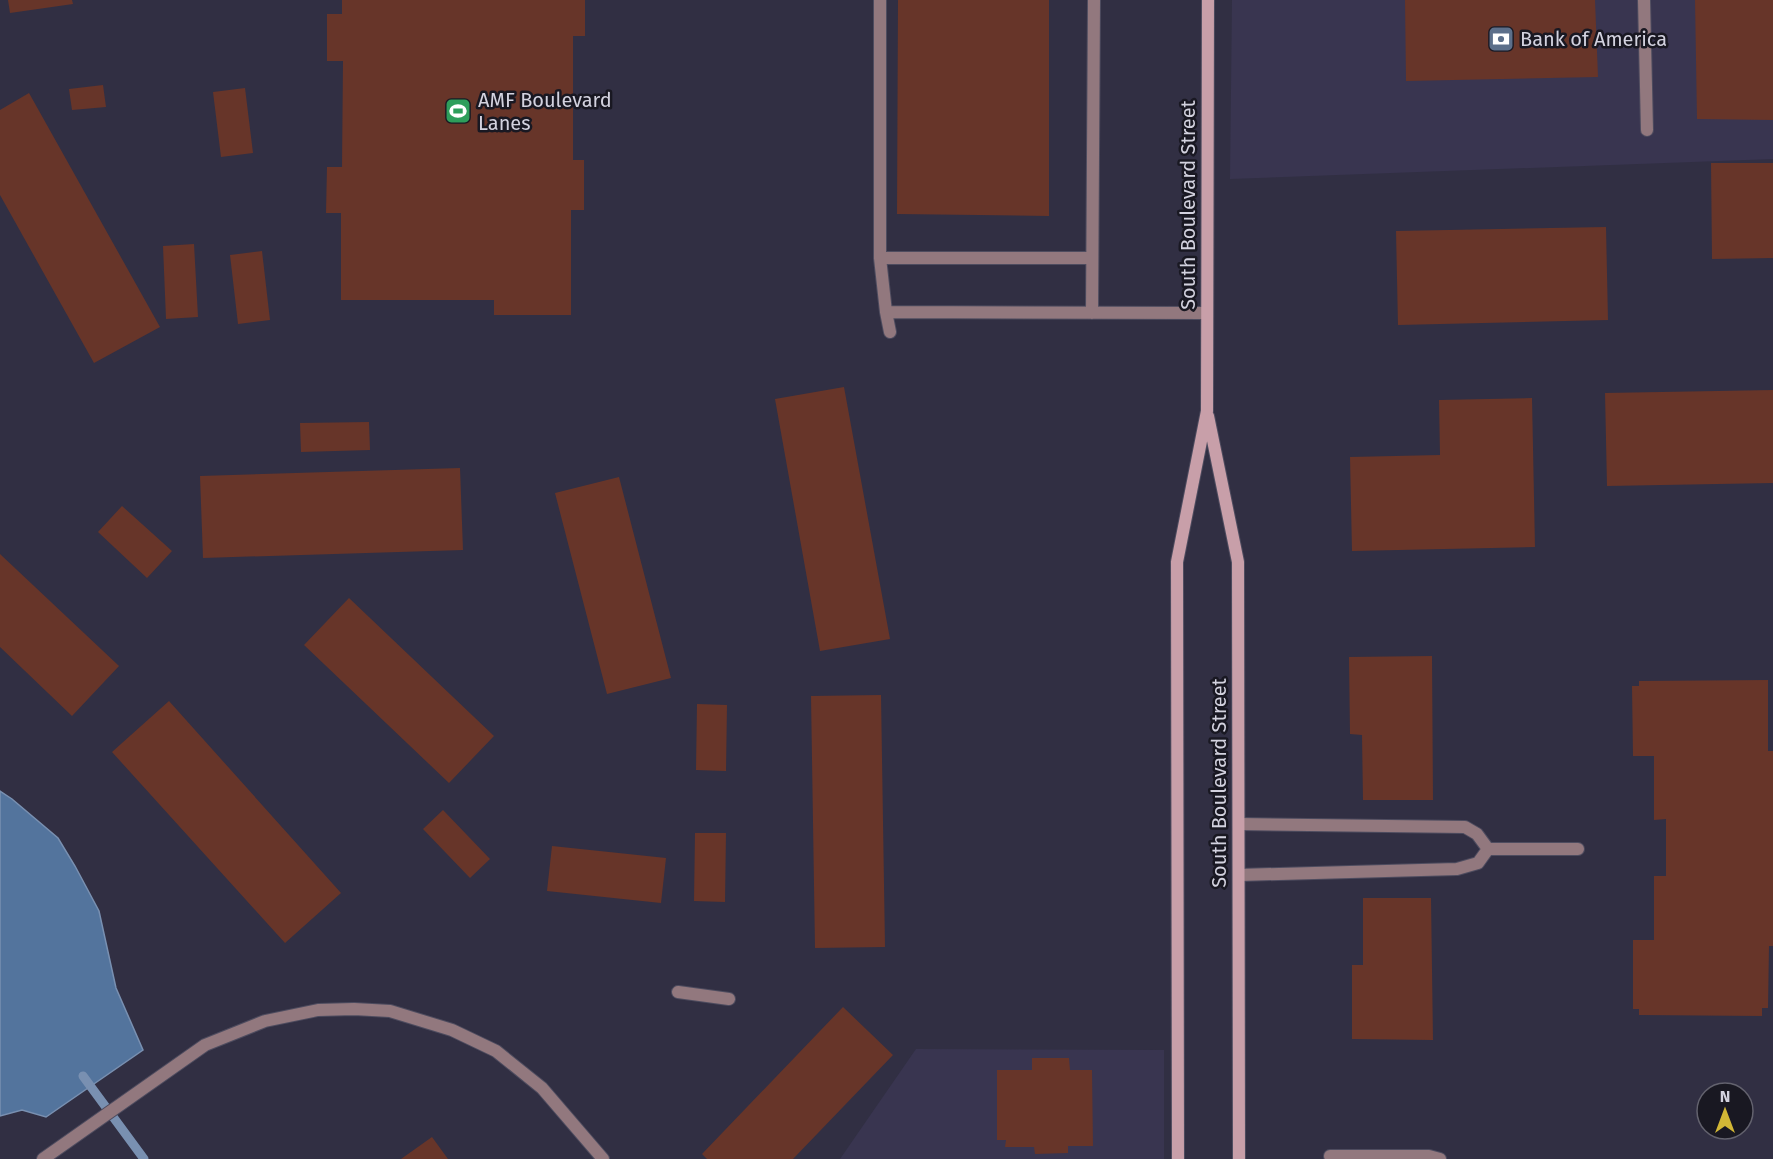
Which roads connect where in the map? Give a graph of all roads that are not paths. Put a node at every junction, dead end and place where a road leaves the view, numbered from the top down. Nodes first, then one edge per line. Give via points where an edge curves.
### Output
1 (880, 0) edge
2 (1094, 0) edge
3 (1208, 0) edge
4 (1644, 0) edge
5 (1647, 130) dead end
6 (880, 258) junction
7 (1092, 258) junction
8 (886, 312) junction
9 (1092, 313) junction
10 (1207, 313) junction
11 (890, 332) dead end
12 (1207, 411) junction
13 (1239, 824) junction
14 (1488, 849) junction
15 (1578, 849) dead end
16 (1239, 875) junction
17 (678, 992) dead end
18 (729, 999) dead end
19 (1330, 1156) dead end
20 (1435, 1158) edge
21 (43, 1159) edge
22 (603, 1159) edge
23 (1178, 1159) edge
24 (1239, 1159) edge

1 - 6 street
2 - 7 street
3 - 10 main road, South Boulevard Street
4 - 5 street
6 - 7 street
6 - 8 street
7 - 9 street
8 - 9 street
8 - 11 street
9 - 10 street
10 - 12 main road, South Boulevard Street
12 - 13 main road, South Boulevard Street via 1239,562
12 - 23 main road, South Boulevard Street via 1177,562
13 - 14 street via 1465,827 1477,834
13 - 16 main road, South Boulevard Street
14 - 15 street
14 - 16 street via 1478,863 1457,869
16 - 24 main road, South Boulevard Street
17 - 18 street
19 - 20 street
21 - 22 street via 206,1045 265,1021 318,1010 390,1011 453,1030 496,1052 542,1088

